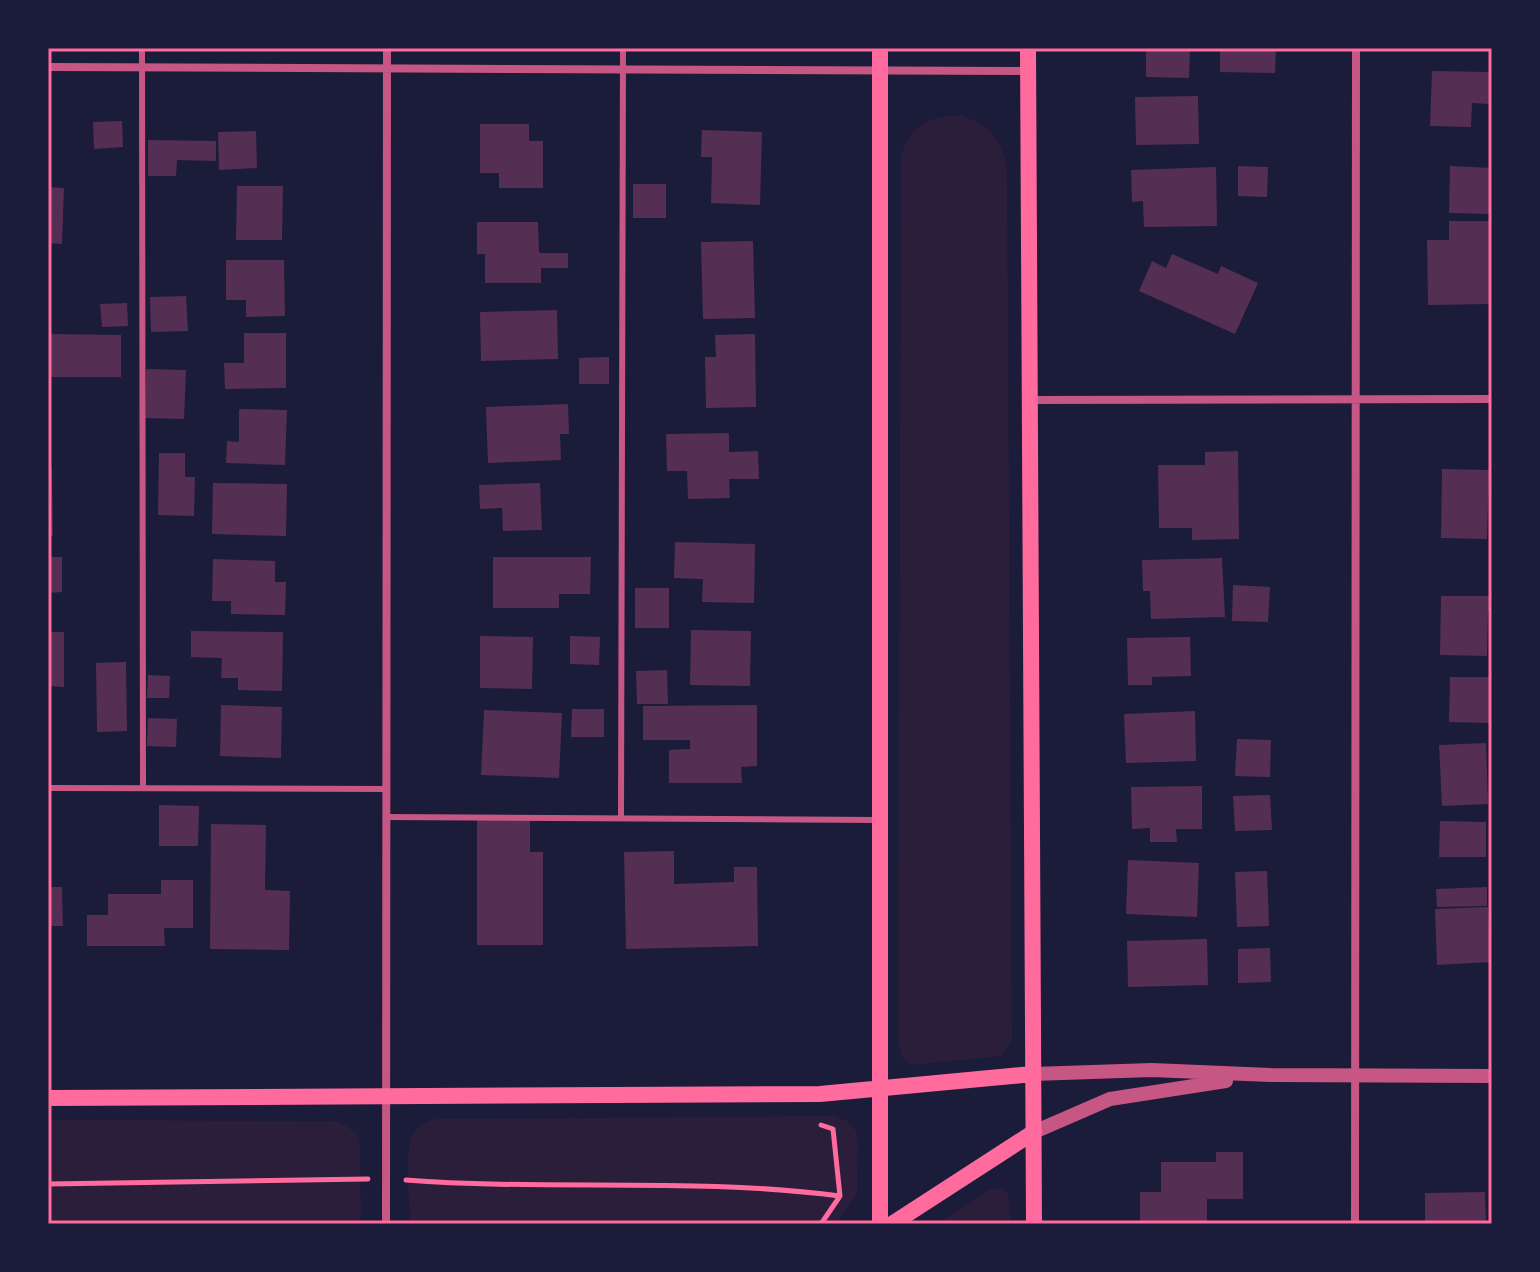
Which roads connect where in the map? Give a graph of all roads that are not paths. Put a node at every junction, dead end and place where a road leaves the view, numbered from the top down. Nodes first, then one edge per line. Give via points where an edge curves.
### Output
1 (142, 48) edge
2 (387, 48) edge
3 (623, 48) edge
4 (880, 48) edge
5 (1028, 48) edge
6 (1356, 48) edge
7 (48, 67) edge
8 (143, 68) junction
9 (387, 68) junction
10 (623, 70) junction
11 (880, 71) junction
12 (1028, 71) junction
13 (1356, 399) junction
14 (1492, 399) edge
15 (1028, 400) junction
16 (48, 788) edge
17 (143, 788) junction
18 (386, 789) junction
19 (621, 816) junction
20 (386, 817) junction
21 (880, 820) junction
22 (1033, 1074) junction
23 (1270, 1075) junction
24 (1354, 1075) junction
25 (1492, 1076) edge
26 (880, 1091) junction
27 (386, 1097) junction
28 (48, 1098) edge
29 (1034, 1132) junction
30 (386, 1224) edge
31 (880, 1224) edge
32 (892, 1224) edge
33 (1034, 1224) edge
34 (1355, 1224) edge

1 - 8 lane
2 - 9 street
3 - 10 lane
4 - 11 main road
5 - 12 main road
6 - 13 street
7 - 8 street
8 - 9 street
8 - 17 lane
9 - 10 street
9 - 18 street
10 - 11 street
10 - 19 lane
11 - 12 street
11 - 21 main road
12 - 15 main road
13 - 14 street
13 - 15 street
13 - 24 street
15 - 22 main road
16 - 17 lane
17 - 18 lane
18 - 20 street
19 - 20 lane
19 - 21 lane
20 - 27 street
21 - 26 main road
22 - 23 street via 1152,1070
22 - 26 main road
22 - 29 main road
23 - 24 street
23 - 29 street via 1125,1096
24 - 25 street
24 - 34 street
26 - 27 main road
26 - 31 main road
27 - 28 main road
27 - 30 street
29 - 32 main road
29 - 33 main road

